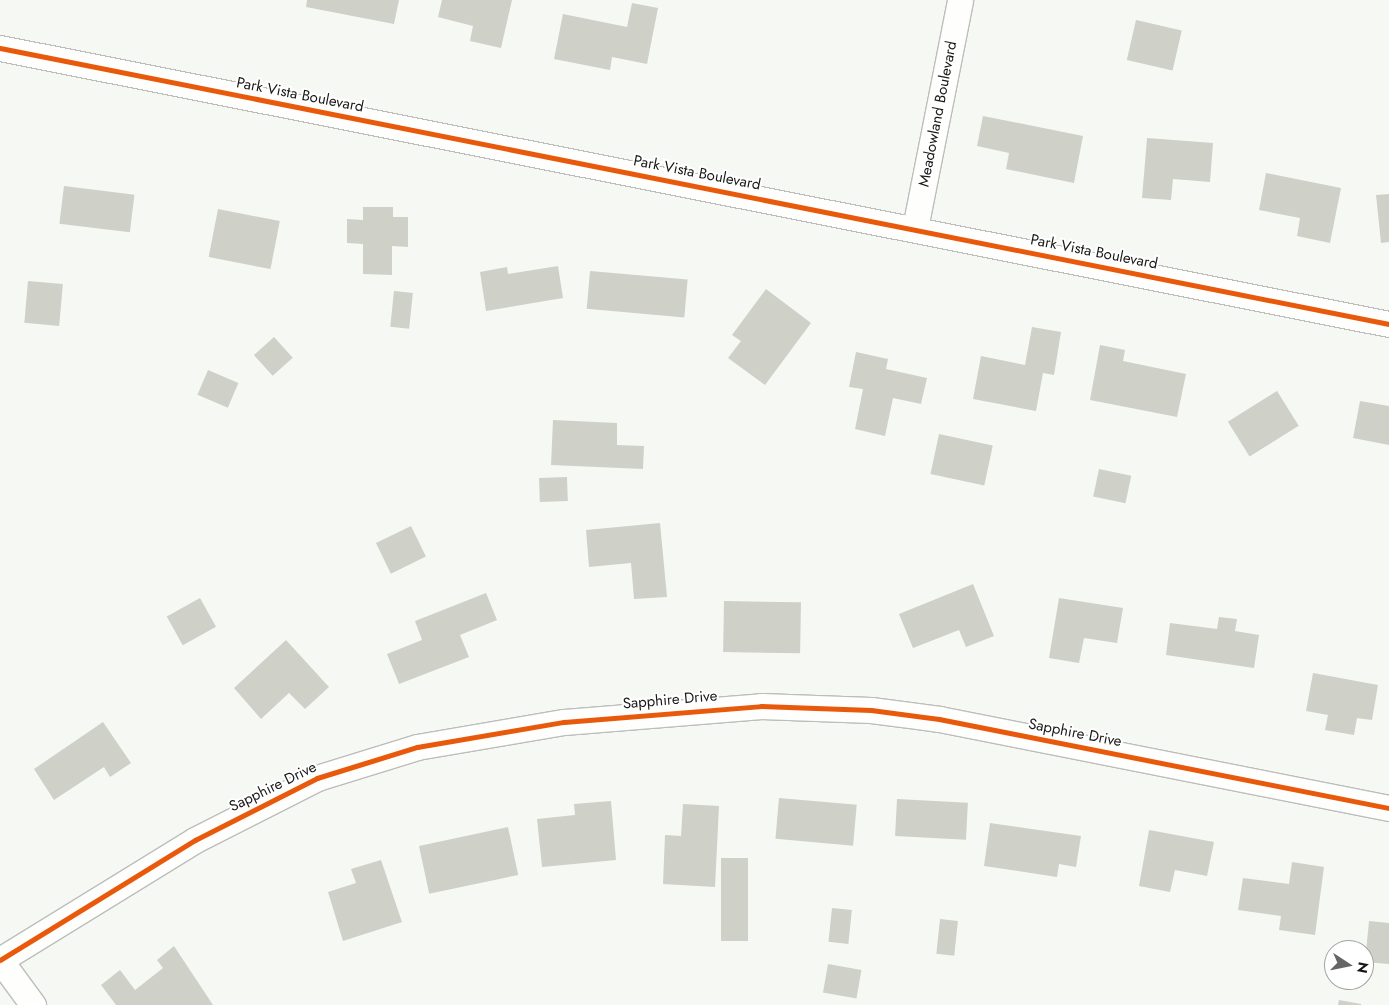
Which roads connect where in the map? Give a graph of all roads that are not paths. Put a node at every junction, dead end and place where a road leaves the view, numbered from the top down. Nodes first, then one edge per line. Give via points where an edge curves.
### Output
1 (960, 0) edge
2 (0, 48) edge
3 (915, 228) junction
4 (1389, 324) edge
5 (1389, 808) edge
6 (0, 960) edge
7 (33, 1005) edge

1 - 3 street, Meadowland Boulevard
2 - 3 street, Park Vista Boulevard
3 - 4 street, Park Vista Boulevard
5 - 6 street, Sapphire Drive via 939,719 870,710 761,706 564,722 417,747 317,778 195,840
6 - 7 street

